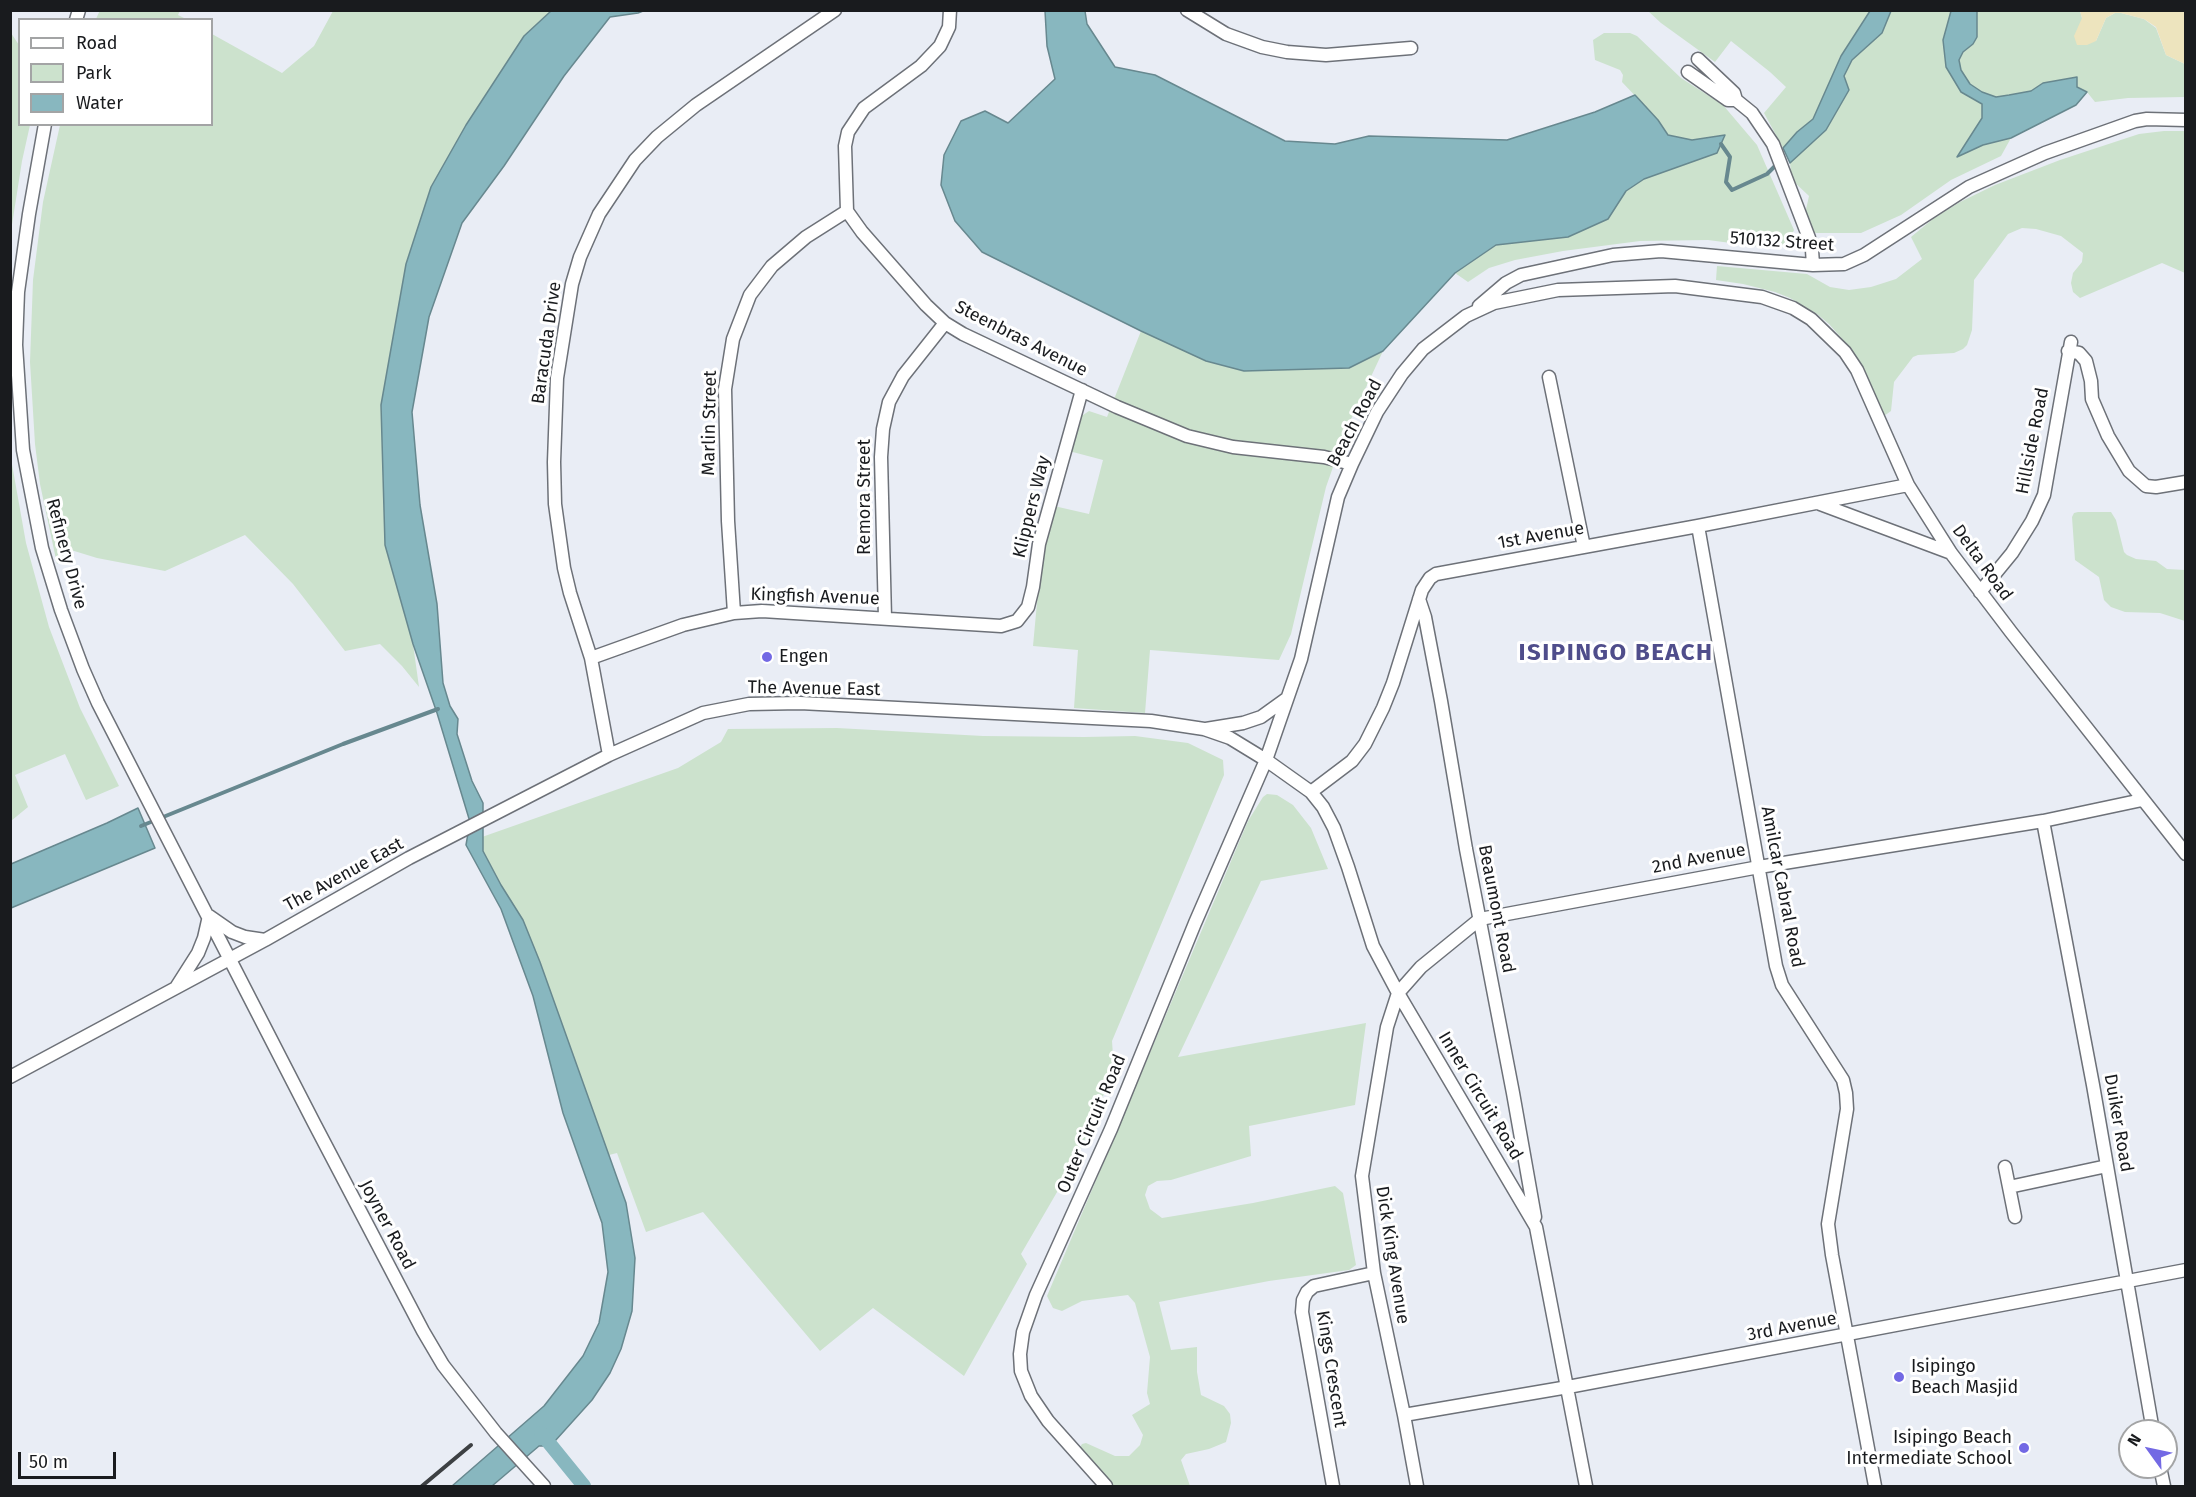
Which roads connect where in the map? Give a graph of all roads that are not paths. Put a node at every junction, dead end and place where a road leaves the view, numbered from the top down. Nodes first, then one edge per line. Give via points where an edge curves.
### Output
1 (835, 10) edge
2 (950, 10) edge
3 (1187, 10) edge
4 (1411, 48) dead end
5 (1698, 59) dead end
6 (1688, 72) dead end
7 (1736, 100) junction
8 (2186, 120) edge
9 (45, 126) edge
10 (847, 212) junction
11 (1813, 265) junction
12 (1762, 297) joint
13 (1466, 316) junction
14 (945, 323) junction
15 (1549, 377) dead end
16 (1082, 390) junction
17 (1352, 464) junction
18 (2186, 482) edge
19 (1908, 486) junction
20 (1819, 503) junction
21 (1698, 526) junction
22 (1584, 547) junction
23 (1951, 553) junction
24 (1980, 592) junction
25 (1419, 599) junction
26 (734, 613) junction
27 (885, 618) junction
28 (1009, 625) joint
29 (591, 658) junction
30 (1287, 698) junction
31 (1204, 729) junction
32 (609, 754) junction
33 (1266, 760) junction
34 (1311, 792) junction
35 (2142, 800) junction
36 (2043, 821) junction
37 (2186, 854) edge
38 (1759, 867) junction
39 (209, 916) junction
40 (1480, 918) junction
41 (265, 940) junction
42 (231, 958) junction
43 (175, 989) junction
44 (1398, 993) junction
45 (10, 1077) edge
46 (2107, 1166) junction
47 (2005, 1167) dead end
48 (2008, 1186) junction
49 (2015, 1217) dead end
50 (1536, 1227) junction
51 (2186, 1270) edge
52 (1374, 1273) junction
53 (2127, 1281) junction
54 (1848, 1334) junction
55 (1568, 1387) junction
56 (1404, 1414) junction
57 (2151, 1419) edge
58 (544, 1486) edge
59 (1106, 1486) edge
60 (1333, 1486) edge
61 (1417, 1486) edge
62 (1586, 1486) edge
63 (1875, 1486) edge

1 - 29 street, Baracuda Drive via 696,105 657,137 615,188 580,257 564,323 557,378 555,493 570,593
2 - 10 street via 949,27 940,46 921,66 864,108 848,132
3 - 4 street via 1226,34 1287,52 1326,55
5 - 7 street via 1734,93
6 - 7 street via 1728,100
7 - 11 street via 1752,113 1773,144 1809,238
8 - 11 street, 510132 Street via 2135,121 2045,153 1969,187 1864,255 1835,266
9 - 39 street, Refinery Drive via 18,292 17,356 23,450 42,548 82,669
10 - 14 street, Steenbras Avenue
10 - 26 street, Marlin Street via 806,237 772,266 750,295 733,339 725,418
11 - 13 street, 510132 Street via 1661,251 1613,255 1521,275
12 - 13 street, Beach Road via 1675,286 1567,289 1494,303
12 - 19 street, Delta Road via 1811,319 1845,352 1857,370
13 - 17 street, Beach Road via 1423,349 1402,374 1377,412
14 - 16 street, Steenbras Avenue
14 - 27 street, Remora Street via 903,376 889,402 883,429
15 - 22 street
16 - 17 street, Steenbras Avenue via 1205,442
16 - 28 street, Klippers Way via 1039,544 1028,607
17 - 30 street, Beach Road via 1338,497 1301,659
18 - 24 street, Hillside Road via 2146,486 2129,471 2092,399 2086,361 2070,347 2044,495 2012,553
19 - 20 street, 1st Avenue
19 - 23 street, Delta Road
20 - 21 street, 1st Avenue
20 - 23 street
21 - 22 street, 1st Avenue
21 - 38 street, Amilcar Cabral Road
22 - 25 street, 1st Avenue via 1442,572 1430,578
23 - 24 street, Delta Road
24 - 35 street, Delta Road
25 - 34 street, 1st Avenue via 1383,708 1365,744 1352,761
25 - 40 street, Beaumont Road
26 - 27 street, Kingfish Avenue
26 - 29 street, Kingfish Avenue via 683,625
27 - 28 street, Kingfish Avenue
29 - 32 street, Baracuda Drive
30 - 31 street via 1262,717
30 - 33 street, Beach Road
31 - 32 street, The Avenue East via 1151,721 800,702 749,704 703,713
31 - 33 street, The Avenue East via 1230,738
32 - 41 street, The Avenue East via 409,858
33 - 34 street, Inner Circuit Road
33 - 59 street, Outer Circuit Road via 1023,1332 1021,1371 1031,1396
34 - 44 street, Inner Circuit Road via 1334,828 1371,942
35 - 36 street, 2nd Avenue
35 - 37 street, Delta Road
36 - 38 street, 2nd Avenue
36 - 46 street, Duiker Road
38 - 40 street, 2nd Avenue
38 - 54 street, Amilcar Cabral Road via 1782,985 1843,1080 1846,1093 1847,1109 1828,1224
39 - 41 street via 232,932
39 - 42 street, Refinery Drive
39 - 43 street via 198,953
40 - 44 street, 2nd Avenue via 1421,967
40 - 50 street, Beaumont Road
41 - 42 street, The Avenue East
42 - 43 street, The Avenue East
42 - 58 street, Joyner Road via 314,1124 443,1365
43 - 45 street, The Avenue East
44 - 50 street, Inner Circuit Road
44 - 52 street, Dick King Avenue via 1387,1027 1362,1176
46 - 48 street
46 - 53 street, Duiker Road
47 - 48 street
48 - 49 street
50 - 55 street, Inner Circuit Road
51 - 53 street, 3rd Avenue
52 - 56 street, Dick King Avenue
52 - 60 street, Kings Crescent via 1314,1286 1303,1300
53 - 54 street, 3rd Avenue
53 - 57 street, Duiker Road
54 - 55 street, 3rd Avenue
54 - 63 street, Amilcar Cabral Road
55 - 56 street, 3rd Avenue
55 - 62 street, Inner Circuit Road
56 - 61 street, Dick King Avenue

